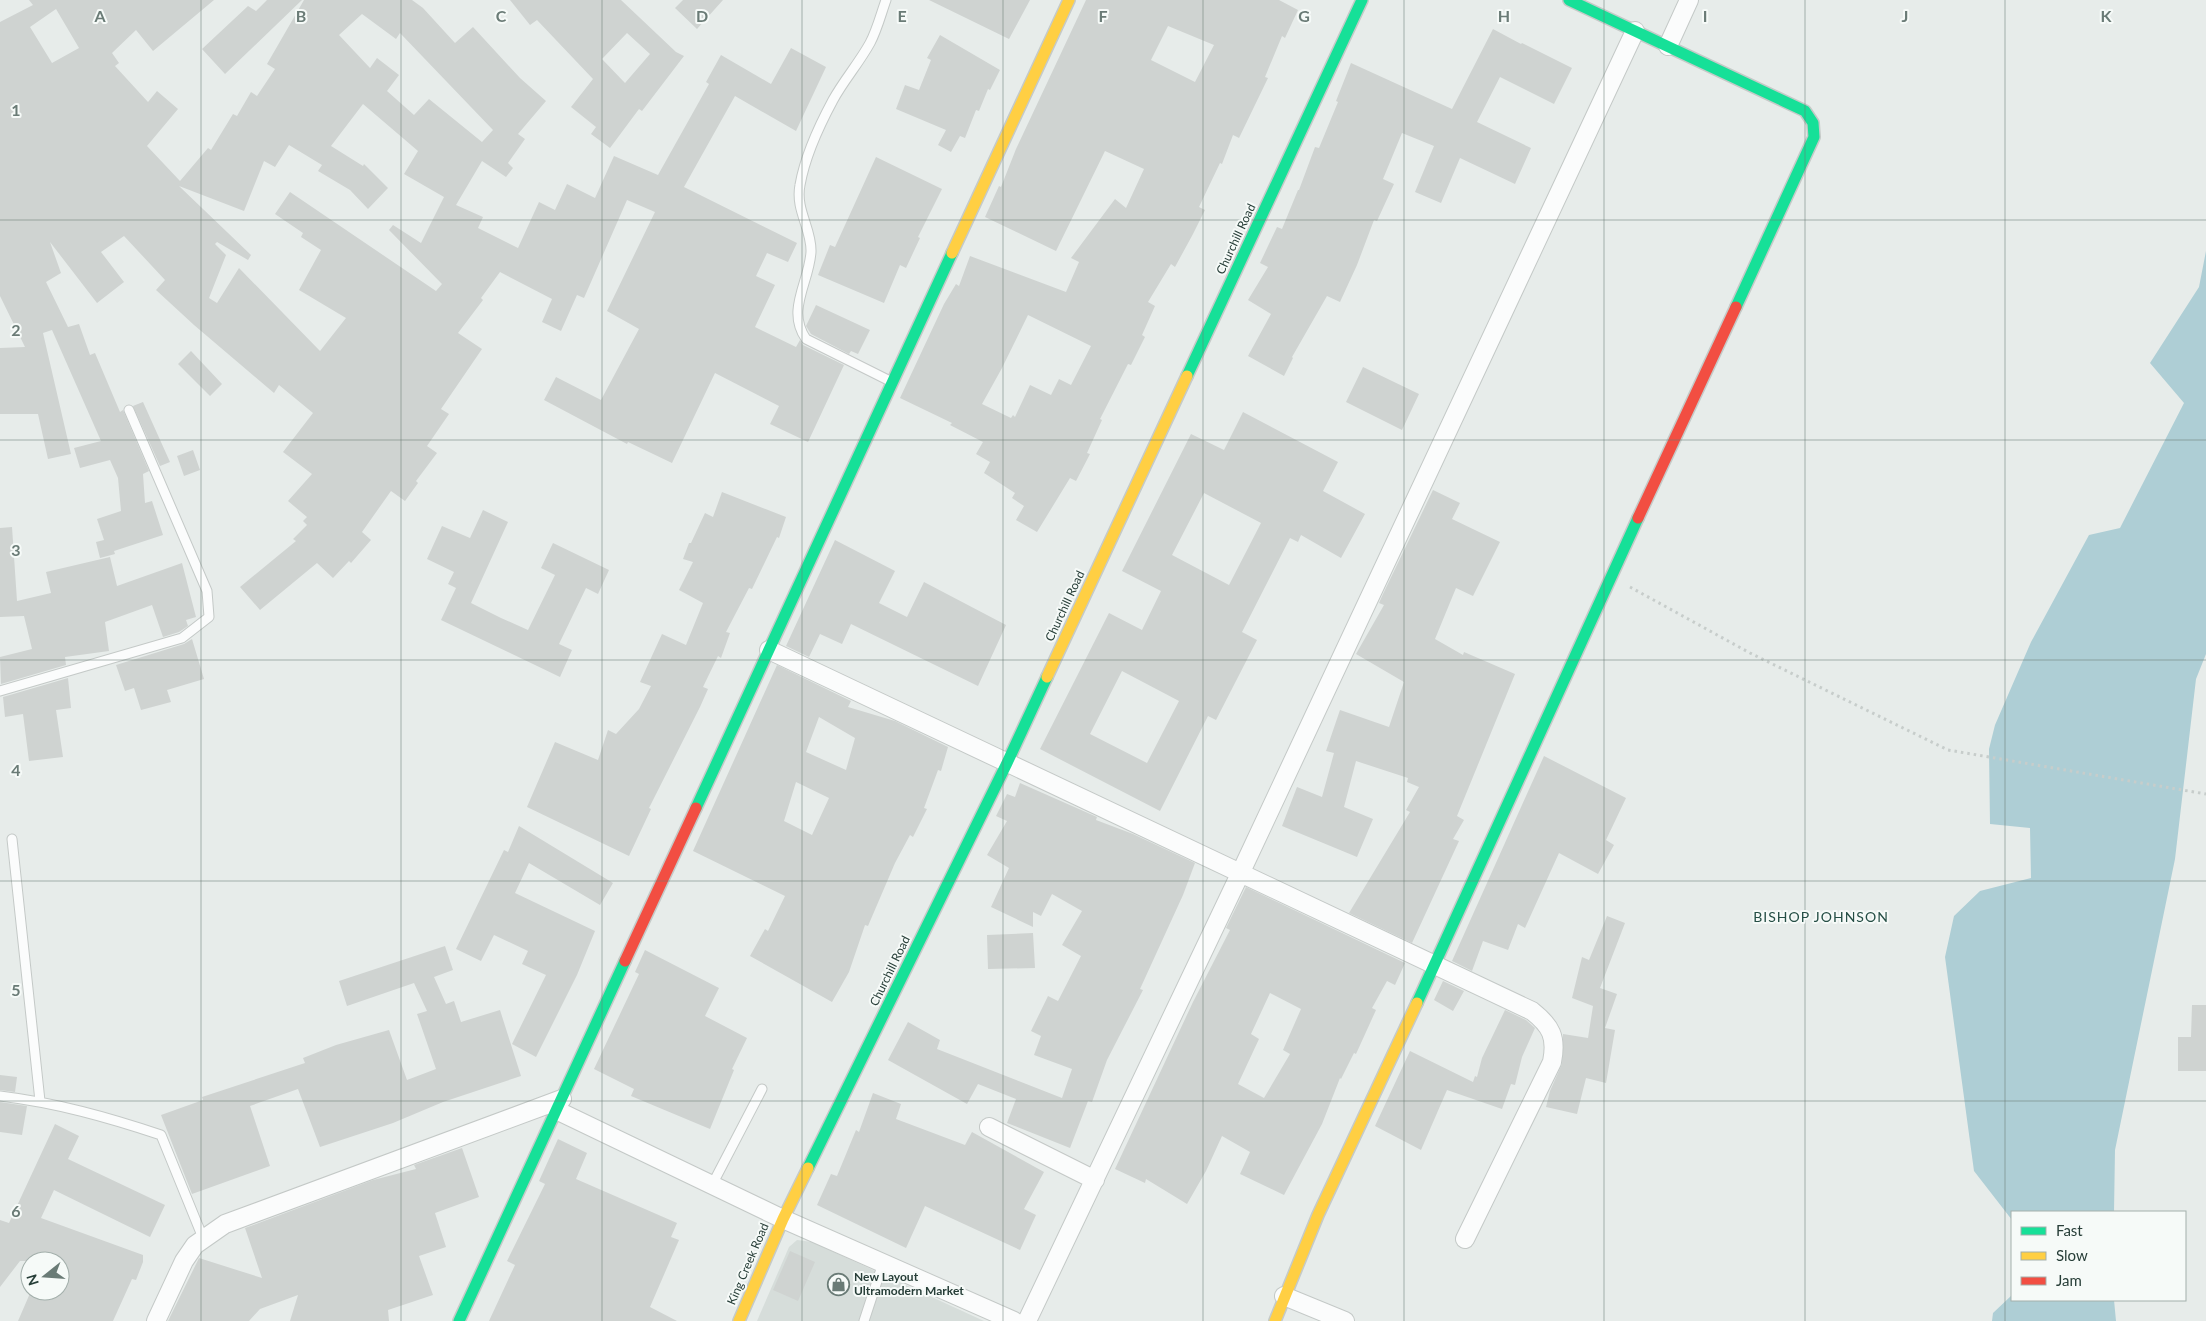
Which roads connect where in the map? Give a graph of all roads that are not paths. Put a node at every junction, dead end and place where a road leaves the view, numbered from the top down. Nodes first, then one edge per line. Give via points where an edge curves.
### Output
1 (886, 0) edge
2 (1068, 0) edge
3 (1362, 0) edge
4 (1569, 0) edge
5 (1689, 0) edge
6 (1635, 31) junction
7 (1668, 46) junction
8 (892, 382) junction
9 (129, 410) dead end
10 (769, 650) junction
11 (0, 691) edge
12 (1007, 763) junction
13 (12, 839) dead end
14 (1240, 874) junction
15 (1435, 965) junction
16 (762, 1089) dead end
17 (0, 1096) edge
18 (40, 1101) junction
19 (559, 1105) junction
20 (989, 1127) dead end
21 (1095, 1180) junction
22 (712, 1185) junction
23 (783, 1219) junction
24 (203, 1238) junction
25 (1465, 1239) dead end
26 (883, 1263) junction
27 (1284, 1296) junction
28 (156, 1321) edge
29 (459, 1321) edge
30 (739, 1321) edge
31 (864, 1321) edge
32 (1014, 1321) edge
33 (1027, 1321) edge
34 (1276, 1321) edge
35 (1345, 1321) edge

1 - 8 lane via 871,41 833,100 805,161 798,201 811,251 797,319 806,339
2 - 8 street
3 - 12 street, Churchill Road
4 - 6 street
5 - 7 street
6 - 7 street
6 - 14 street
7 - 15 street via 1805,110 1812,118 1814,137
8 - 10 street
9 - 11 lane via 206,591 209,617 182,638
10 - 12 street
10 - 19 street
12 - 14 street
12 - 23 street, Churchill Road
13 - 18 lane
14 - 15 street
14 - 21 street
15 - 25 street via 1532,1011 1544,1020 1552,1033 1555,1047 1552,1062
15 - 27 street via 1318,1214
16 - 22 lane
17 - 18 lane
18 - 24 lane via 100,1115 161,1136
19 - 22 street
19 - 24 street via 225,1224
19 - 29 street
20 - 21 street
21 - 33 street
22 - 23 street
23 - 26 street
23 - 30 street, King Creek Road
24 - 28 street via 184,1261
26 - 31 lane
26 - 32 street
27 - 34 street
27 - 35 street

